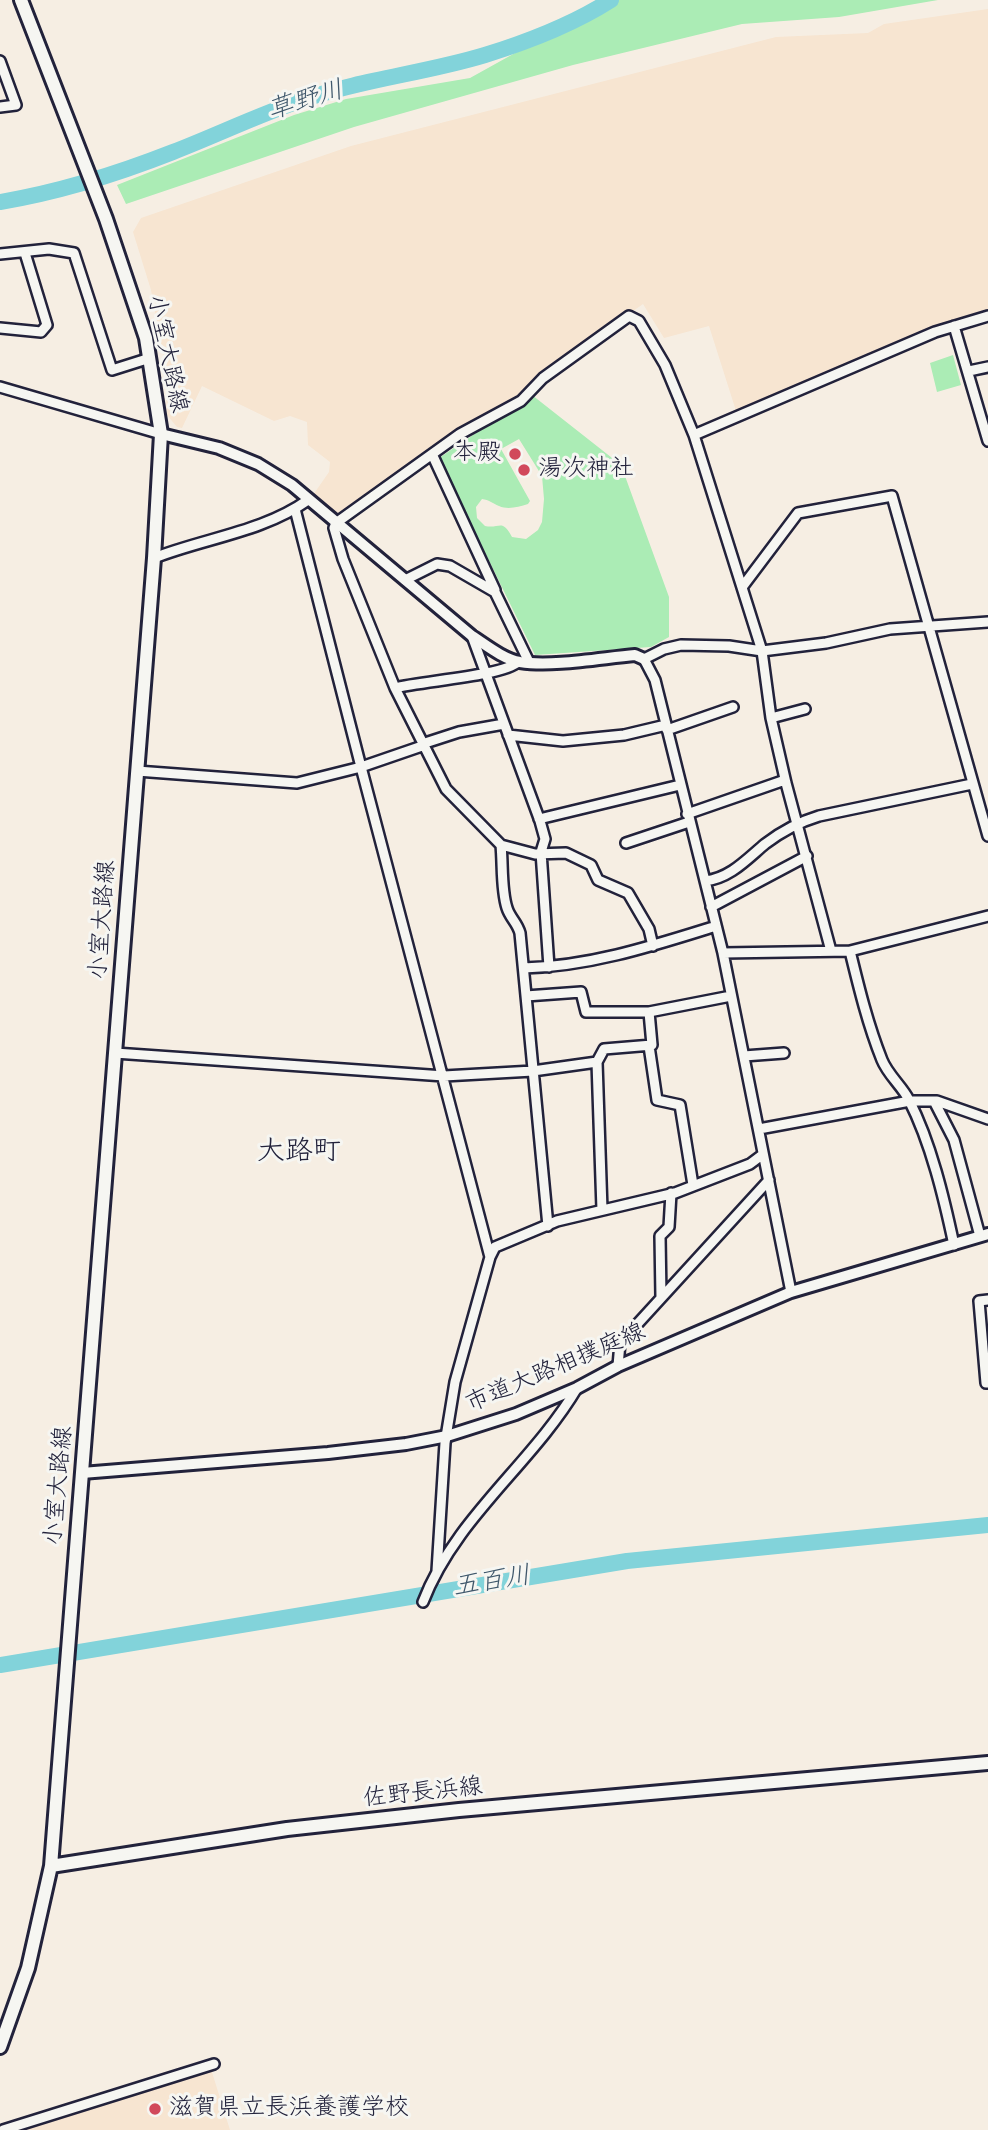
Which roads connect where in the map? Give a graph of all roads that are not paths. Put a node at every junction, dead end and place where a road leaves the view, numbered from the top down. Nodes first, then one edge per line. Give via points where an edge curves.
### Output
1 (21, 0) edge
2 (0, 61) edge
3 (0, 107) edge
4 (25, 253) junction
5 (0, 254) edge
6 (988, 316) edge
7 (954, 326) junction
8 (0, 328) edge
9 (150, 358) junction
10 (988, 367) edge
11 (969, 371) junction
12 (0, 387) edge
13 (161, 434) junction
14 (694, 436) junction
15 (988, 441) edge
16 (432, 454) junction
17 (308, 500) junction
18 (295, 509) junction
19 (337, 523) junction
20 (154, 558) junction
21 (405, 580) junction
22 (743, 586) junction
23 (495, 592) junction
24 (988, 622) edge
25 (930, 628) junction
26 (472, 636) junction
27 (762, 650) junction
28 (644, 659) junction
29 (524, 662) junction
30 (484, 673) junction
31 (396, 688) junction
32 (733, 707) dead end
33 (805, 709) dead end
34 (771, 718) junction
35 (503, 724) junction
36 (666, 727) junction
37 (508, 736) junction
38 (424, 745) junction
39 (361, 767) junction
40 (137, 771) junction
41 (785, 780) junction
42 (972, 784) junction
43 (680, 785) junction
44 (688, 818) junction
45 (539, 819) junction
46 (798, 823) junction
47 (988, 836) edge
48 (626, 843) dead end
49 (501, 845) junction
50 (541, 852) junction
51 (807, 856) junction
52 (705, 881) junction
53 (711, 907) junction
54 (988, 916) edge
55 (716, 926) junction
56 (653, 946) junction
57 (831, 951) junction
58 (850, 951) junction
59 (723, 953) junction
60 (550, 967) junction
61 (524, 968) junction
62 (526, 996) junction
63 (731, 996) junction
64 (649, 1012) junction
65 (649, 1046) junction
66 (115, 1053) junction
67 (785, 1053) dead end
68 (744, 1056) junction
69 (597, 1062) junction
70 (533, 1071) junction
71 (444, 1076) junction
72 (910, 1101) junction
73 (934, 1101) junction
74 (988, 1119) edge
75 (759, 1129) junction
76 (762, 1155) junction
77 (769, 1180) junction
78 (694, 1185) junction
79 (671, 1193) junction
80 (602, 1210) junction
81 (548, 1226) junction
82 (984, 1235) edge
83 (954, 1245) junction
84 (490, 1257) junction
85 (791, 1292) junction
86 (661, 1298) junction
87 (988, 1300) edge
88 (618, 1366) junction
89 (988, 1382) edge
90 (577, 1388) junction
91 (447, 1436) junction
92 (82, 1472) junction
93 (437, 1570) junction
94 (423, 1602) dead end
95 (988, 1763) edge
96 (51, 1866) junction
97 (0, 2047) edge
98 (214, 2064) dead end
99 (3, 2130) edge

1 - 9 main road, 小室大路線 via 105,216
2 - 3 street via 16,105
4 - 5 street
4 - 8 street via 47,325 41,332
4 - 9 street via 49,249 74,253 112,370
6 - 7 street
7 - 11 street
7 - 14 street
9 - 13 main road, 小室大路線
10 - 11 street
11 - 15 street
12 - 13 street
13 - 17 street via 219,448 258,464
13 - 20 main road, 小室大路線
14 - 16 street via 665,365 639,321 629,316 544,378 521,401
14 - 22 street
16 - 19 street
16 - 23 street
17 - 18 street
17 - 19 street
18 - 20 street via 257,526
18 - 39 street
19 - 21 street
19 - 31 street via 334,528 343,559
20 - 40 main road, 小室大路線
21 - 23 street via 437,564 450,566
21 - 26 street
22 - 25 street via 798,513 892,496
22 - 27 street
23 - 29 street
24 - 25 street
25 - 27 street via 890,629
25 - 42 street
26 - 29 street
26 - 30 street
27 - 28 street via 681,645
27 - 34 street
28 - 29 street via 635,655
28 - 36 street via 655,680
29 - 30 street
30 - 31 street
30 - 35 street
31 - 38 street
32 - 36 street
33 - 34 street
34 - 41 street
35 - 37 street
35 - 38 street via 459,732
36 - 37 street via 562,741
36 - 43 street
37 - 45 street
38 - 39 street
38 - 49 street via 446,789
39 - 40 street via 297,783
39 - 71 street
40 - 66 main road, 小室大路線
41 - 44 street
41 - 46 street
42 - 46 street
42 - 47 street
43 - 44 street
43 - 45 street
44 - 48 street
44 - 52 street
45 - 50 street via 545,839
46 - 51 street
46 - 52 street via 738,868
49 - 50 street
49 - 61 street via 506,906 520,933
50 - 56 street via 566,853 591,865 598,880 628,893 649,929
50 - 60 street
51 - 53 street
51 - 57 street
52 - 53 street
53 - 55 street
54 - 58 street
55 - 56 street
55 - 59 street
56 - 60 street
57 - 58 street
57 - 59 street
58 - 72 street via 883,1064
59 - 63 street
60 - 61 street
61 - 62 street
62 - 64 street via 581,992 586,1012
62 - 70 street
63 - 64 street
63 - 68 street
64 - 65 street
65 - 69 street via 604,1049
65 - 78 street via 657,1100 680,1105
66 - 71 street
66 - 92 main road, 小室大路線
67 - 68 street
68 - 75 street
69 - 70 street
69 - 80 street
70 - 71 street
70 - 81 street
71 - 84 street
72 - 73 street
72 - 75 street
72 - 83 street
73 - 74 street
73 - 82 street via 954,1140
75 - 76 street
76 - 77 street
76 - 78 street
77 - 85 street
77 - 86 street
78 - 79 street
79 - 80 street
79 - 86 street via 669,1227 660,1236
80 - 81 street
81 - 84 street via 495,1247
82 - 83 street, 市道大路相撲庭線
83 - 85 street, 市道大路相撲庭線
84 - 91 street via 455,1382
85 - 88 street, 市道大路相撲庭線
86 - 88 street via 620,1343
87 - 89 street via 979,1301
88 - 90 street, 市道大路相撲庭線
90 - 91 street, 市道大路相撲庭線
90 - 93 street via 463,1530
91 - 92 street, 市道大路相撲庭線 via 328,1453
91 - 93 street
92 - 96 main road, 小室大路線
93 - 94 street
95 - 96 main road, 佐野長浜線 via 459,1810 301,1828
96 - 97 main road via 28,1968
98 - 99 street

